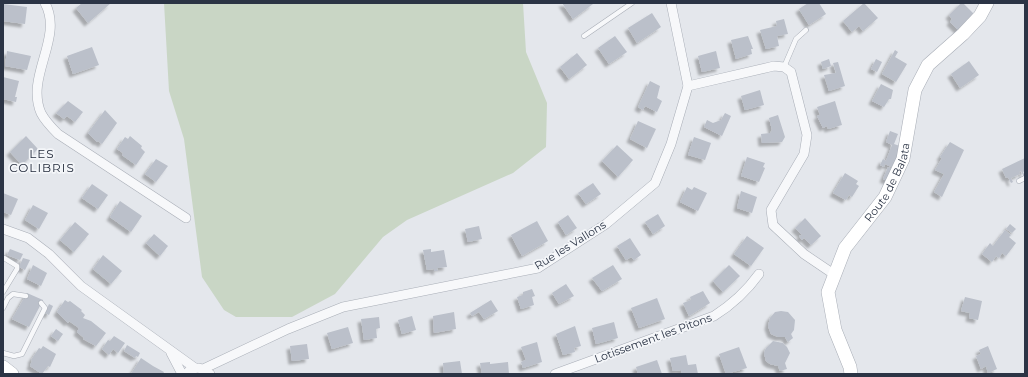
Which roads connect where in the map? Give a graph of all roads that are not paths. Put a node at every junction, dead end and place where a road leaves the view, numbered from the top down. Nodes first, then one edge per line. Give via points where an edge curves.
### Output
1 (45, 3) edge
2 (632, 3) edge
3 (671, 3) edge
4 (987, 3) edge
5 (806, 30) dead end
6 (584, 36) dead end
7 (784, 67) junction
8 (688, 86) junction
9 (1025, 178) edge
10 (1019, 181) dead end
11 (186, 218) dead end
12 (3, 229) edge
13 (4, 258) dead end
14 (760, 274) dead end
15 (835, 275) junction
16 (3, 292) edge
17 (26, 296) dead end
18 (42, 303) dead end
19 (3, 308) edge
20 (170, 351) junction
21 (3, 353) edge
22 (226, 358) junction
23 (3, 367) edge
24 (203, 370) edge
25 (12, 374) edge
26 (182, 374) edge
27 (186, 374) edge
28 (215, 374) edge
29 (555, 374) edge
30 (851, 374) edge

1 - 11 street via 51,27 36,94 46,121 58,134
2 - 6 lane
3 - 8 street, Rue les Vallons
4 - 15 main road, Route de Balata via 980,16 963,34 928,65 915,90 903,159 885,197 845,248
5 - 7 lane via 796,39
7 - 8 street via 774,66
7 - 15 street via 791,72 807,135 804,154 771,210 773,225 804,254
8 - 22 street, Rue les Vallons via 671,144 655,183 606,224 538,268 343,307
9 - 10 lane
12 - 20 street via 28,238 39,246 81,286
13 - 16 lane via 17,266 17,269
14 - 29 street, Lotissement les Pitons via 744,294 714,316
15 - 30 main road, Route de Balata via 828,292 833,323
17 - 19 lane via 13,294
18 - 21 lane via 45,308 22,354 14,356
20 - 24 street
20 - 26 street
22 - 24 street, Rue les Vallons
22 - 28 street
23 - 25 main road
24 - 27 street, Rue les Vallons

